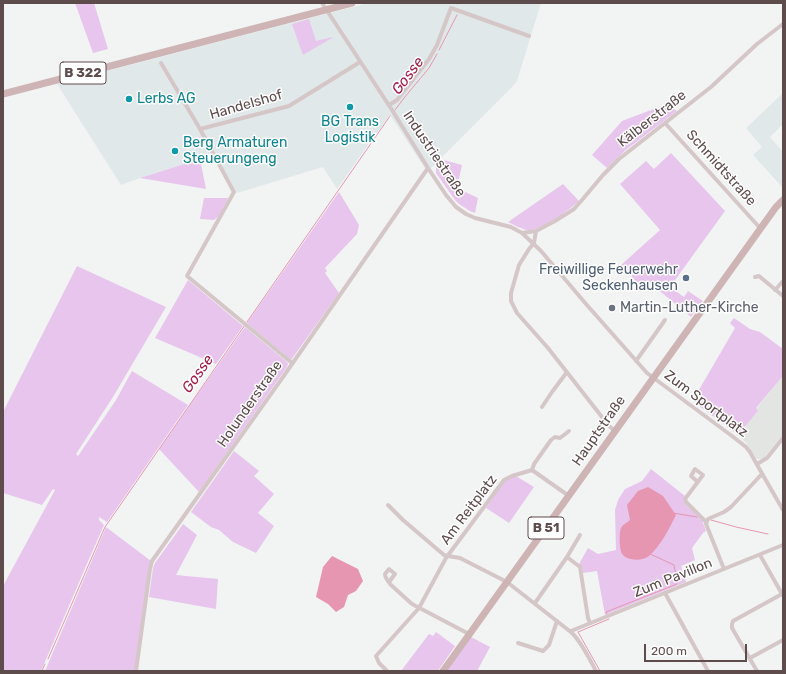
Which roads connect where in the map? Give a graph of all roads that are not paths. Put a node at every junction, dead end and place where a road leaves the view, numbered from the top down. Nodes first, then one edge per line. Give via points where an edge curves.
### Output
1 (322, 3) edge
2 (352, 3) edge
3 (326, 10) junction
4 (783, 24) edge
5 (529, 36) dead end
6 (360, 62) junction
7 (161, 63) dead end
8 (3, 94) edge
9 (389, 105) junction
10 (665, 123) junction
11 (200, 129) junction
12 (428, 168) junction
13 (783, 194) edge
14 (783, 200) edge
15 (776, 207) junction
16 (760, 228) junction
17 (536, 232) junction
18 (522, 233) junction
19 (534, 243) junction
20 (755, 277) dead end
21 (783, 281) edge
22 (776, 290) junction
23 (783, 296) edge
24 (665, 320) dead end
25 (636, 361) junction
26 (292, 363) junction
27 (567, 372) junction
28 (653, 378) junction
29 (542, 407) dead end
30 (569, 431) dead end
31 (615, 431) junction
32 (783, 438) edge
33 (757, 464) junction
34 (532, 470) junction
35 (763, 475) junction
36 (698, 482) dead end
37 (569, 496) junction
38 (783, 498) edge
39 (778, 501) junction
40 (388, 505) dead end
41 (783, 510) edge
42 (706, 522) junction
43 (580, 535) dead end
44 (783, 545) edge
45 (760, 555) junction
46 (448, 556) junction
47 (567, 557) junction
48 (724, 569) junction
49 (389, 582) dead end
50 (507, 582) junction
51 (665, 593) junction
52 (783, 594) edge
53 (535, 603) junction
54 (418, 608) junction
55 (557, 621) junction
56 (590, 623) junction
57 (571, 631) junction
58 (469, 634) junction
59 (783, 640) edge
60 (518, 643) dead end
61 (750, 658) junction
62 (136, 671) edge
63 (388, 671) edge
64 (443, 671) edge
65 (596, 671) edge
66 (708, 671) edge
67 (757, 671) edge

1 - 3 street, Industriestraße
2 - 3 main road, B 322
3 - 6 street, Industriestraße
3 - 8 main road, B 322
4 - 10 street, Kälberstraße
5 - 9 street via 451,8 429,59 396,100
6 - 9 street, Industriestraße
6 - 11 street, Handelshof via 289,106
7 - 11 street, Handelshof
9 - 12 street, Industriestraße
10 - 16 street, Schmidtstraße
10 - 17 street, Kälberstraße via 619,158 574,209
11 - 26 street, Handelshof via 234,192 187,276
12 - 18 street, Industriestraße via 446,196 466,214 511,227
12 - 26 street, Holunderstraße
13 - 15 main road, Hauptstraße / B 51
14 - 15 main road, Hauptstraße / B 51
15 - 16 main road, Hauptstraße / B 51
16 - 28 main road, Hauptstraße / B 51
17 - 18 street, Kälberstraße
17 - 19 street
18 - 19 street, Industriestraße
19 - 25 street, Industriestraße
19 - 27 street via 519,265 511,301 517,313
20 - 22 street via 759,276
21 - 22 street
22 - 23 street
24 - 25 street
25 - 28 street, Industriestraße
26 - 62 street, Holunderstraße via 152,561
27 - 29 street
27 - 31 street
28 - 31 main road, Hauptstraße / B 51
28 - 33 street, Zum Sportplatz via 739,441
30 - 34 street via 560,438 554,437 551,440
31 - 37 main road, Hauptstraße / B 51
32 - 33 street via 767,458
33 - 35 street, Zum Sportplatz
34 - 37 street
34 - 46 street, Am Reitplatz via 504,480
35 - 39 street, Zum Sportplatz
35 - 42 street via 731,507
36 - 42 street via 686,502
37 - 50 main road, Hauptstraße / B 51
38 - 39 street
39 - 41 street, Zum Sportplatz
40 - 46 street
42 - 48 street
43 - 47 street
44 - 45 street, Zum Pavillon
45 - 48 street, Zum Pavillon
45 - 52 street
46 - 50 street via 460,558
46 - 54 street, Am Reitplatz
47 - 53 street
47 - 56 street via 580,567
48 - 51 street, Zum Pavillon
49 - 54 street
50 - 53 street
50 - 58 main road, Hauptstraße / B 51
51 - 56 street, Zum Pavillon
51 - 66 street
52 - 61 street via 733,620 732,628
53 - 55 street
54 - 58 street
54 - 63 street, Am Reitplatz via 376,656 379,663
55 - 57 street
55 - 60 street via 549,645 543,651
56 - 57 street, Zum Pavillon
57 - 65 street
58 - 64 main road, Hauptstraße / B 51
59 - 61 street
61 - 67 street

